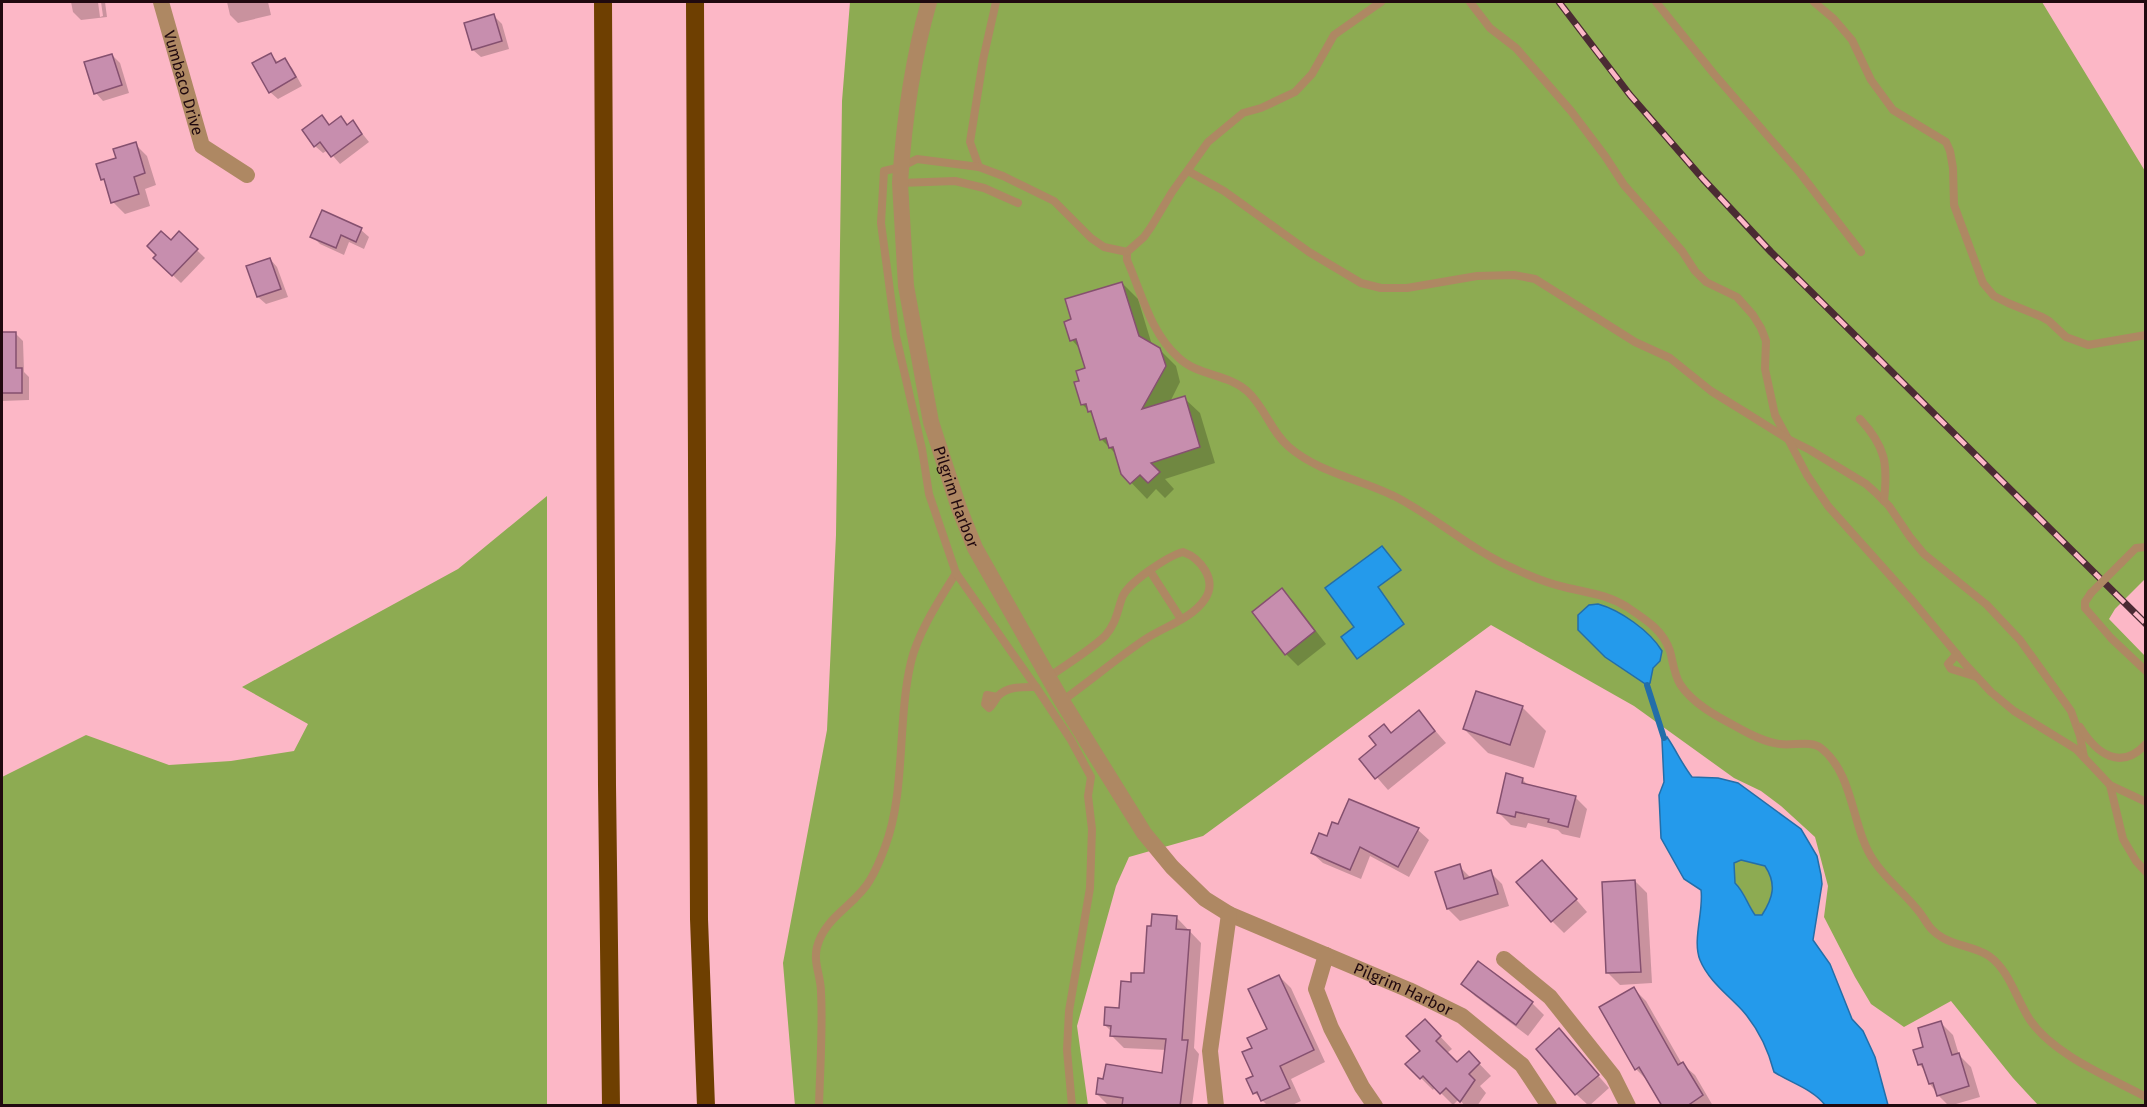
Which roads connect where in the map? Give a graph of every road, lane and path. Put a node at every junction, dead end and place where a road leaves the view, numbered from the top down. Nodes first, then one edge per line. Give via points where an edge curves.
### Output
1 (161, 2) edge
2 (603, 2) edge
3 (694, 2) edge
4 (928, 2) edge
5 (996, 2) edge
6 (1381, 2) edge
7 (1470, 2) edge
8 (1656, 2) edge
9 (1814, 2) edge
10 (979, 167) junction
11 (1188, 171) junction
12 (247, 175) dead end
13 (900, 175) junction
14 (1018, 203) dead end
15 (1127, 252) junction
16 (1861, 252) dead end
17 (2145, 335) edge
18 (1860, 419) dead end
19 (1788, 439) junction
20 (1884, 501) junction
21 (2145, 547) edge
22 (1150, 571) junction
23 (956, 573) junction
24 (1181, 618) junction
25 (1957, 654) junction
26 (2145, 672) edge
27 (1977, 677) junction
28 (1043, 682) junction
29 (997, 697) dead end
30 (1062, 701) junction
31 (2075, 719) junction
32 (2145, 744) edge
33 (2084, 757) junction
34 (2110, 785) junction
35 (2145, 802) edge
36 (2145, 872) edge
37 (1229, 914) junction
38 (1326, 955) junction
39 (1504, 959) dead end
40 (2145, 1096) edge
41 (611, 1106) edge
42 (706, 1106) edge
43 (819, 1106) edge
44 (1072, 1106) edge
45 (1216, 1106) edge
46 (1375, 1106) edge
47 (1549, 1106) edge
48 (1628, 1106) edge

1 - 12 street, Vumbaco Drive via 202,146
2 - 41 highway
3 - 42 highway via 699,919
4 - 13 street, Pilgrim Harbor via 910,84
5 - 10 lane via 970,142
6 - 11 lane via 1334,35 1312,74 1295,92 1229,123 1208,142
7 - 19 lane via 1490,28 1516,48 1571,111 1624,185 1695,271 1706,282 1737,297 1753,315 1766,341 1765,369 1775,414
8 - 16 lane
9 - 17 lane via 1852,40 1870,80 1893,110 1946,142 1953,168 1954,205 1983,283 1994,296 2042,317 2066,337 2088,345
10 - 13 lane via 917,159
10 - 15 lane via 1046,197 1090,238 1104,247
11 - 15 lane via 1144,237
11 - 19 lane via 1361,283 1407,288 1477,276 1536,279 1635,342 1670,358 1711,391
13 - 14 lane via 955,181
13 - 23 lane via 884,171 881,223 894,325 929,494
13 - 28 street, Pilgrim Harbor via 906,286 932,422 975,548
15 - 40 lane via 1147,312 1171,350 1190,367 1245,389 1290,449 1321,467 1399,498 1515,569 1551,583 1608,596 1662,634 1679,683 1707,708 1761,740 1816,745 1824,751 1846,787 1871,857 1930,930 1988,955 2001,968 2031,1022 2060,1049
18 - 20 lane via 1880,444 1885,458
19 - 20 lane via 1866,484
19 - 25 lane via 1828,506
20 - 31 lane via 1924,554 1987,605 2020,640
21 - 26 lane, bridge via 2132,552 2088,597 2085,608
22 - 24 lane
22 - 24 lane via 1172,554 1183,552 1199,560 1207,573 1208,594 1197,608
22 - 28 lane via 1122,596 1116,621 1105,635
23 - 28 lane
23 - 43 lane via 911,661 894,822 885,848 870,881 832,920 817,947 822,997
24 - 30 lane via 1143,640
25 - 27 lane
25 - 27 lane via 1948,664 1951,669
27 - 33 lane via 2014,711
28 - 29 lane via 1013,688
28 - 30 street, Pilgrim Harbor
28 - 44 lane via 1091,777 1090,888 1069,1011 1067,1050
30 - 37 street, Pilgrim Harbor via 1144,833 1205,899
31 - 32 lane via 2092,744 2109,757 2123,758
31 - 33 lane
33 - 34 lane
34 - 35 lane
34 - 36 lane via 2123,839
37 - 38 street, Pilgrim Harbor
37 - 45 street via 1210,1051
38 - 46 street via 1316,989 1331,1028
38 - 47 street, Pilgrim Harbor via 1462,1016 1522,1065
39 - 48 street via 1550,997 1613,1076

